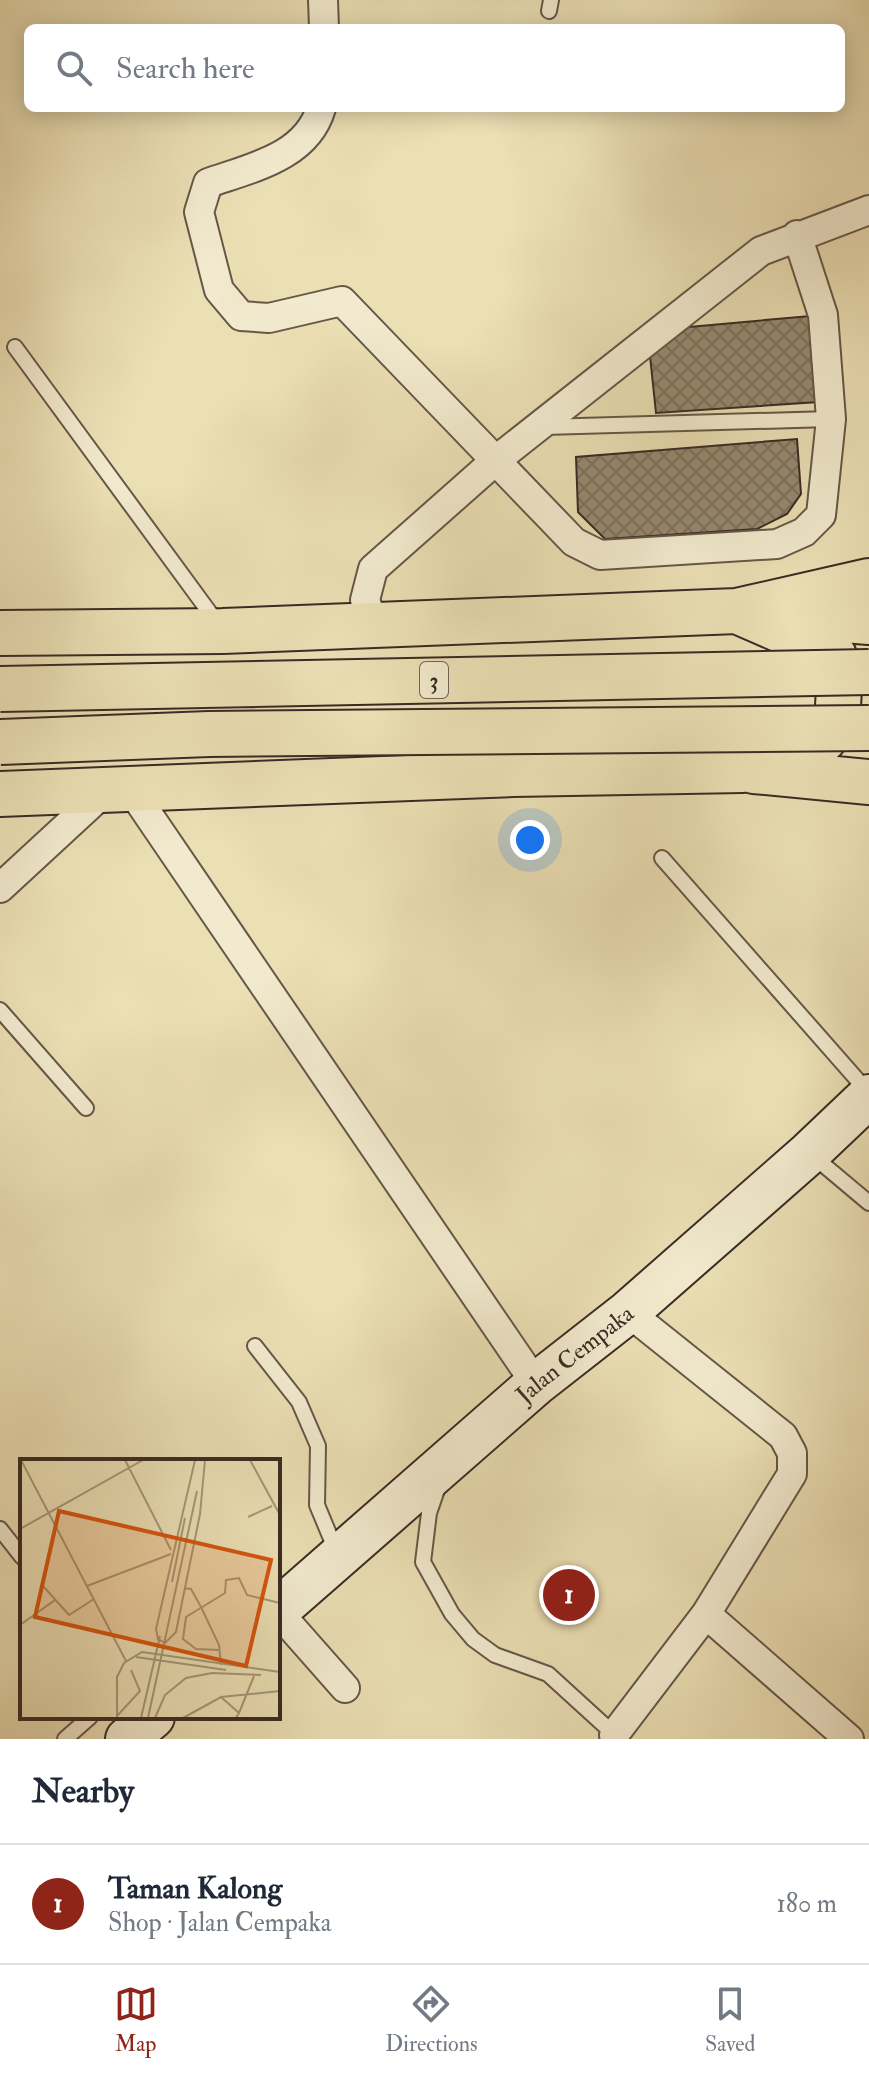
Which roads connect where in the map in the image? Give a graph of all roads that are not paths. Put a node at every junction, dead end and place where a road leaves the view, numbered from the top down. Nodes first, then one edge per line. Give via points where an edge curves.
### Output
1 (323, 0) edge
2 (324, 24) edge
3 (320, 112) edge
4 (869, 210) edge
5 (797, 235) junction
6 (15, 347) dead end
7 (831, 419) junction
8 (539, 427) junction
9 (495, 461) junction
10 (869, 581) edge
11 (737, 611) junction
12 (869, 622) edge
13 (374, 625) junction
14 (223, 631) junction
15 (0, 633) edge
16 (869, 672) edge
17 (0, 689) edge
18 (869, 728) edge
19 (0, 742) edge
20 (869, 763) edge
21 (743, 770) junction
22 (869, 782) edge
23 (118, 792) junction
24 (0, 794) edge
25 (662, 858) dead end
26 (0, 888) edge
27 (0, 1010) edge
28 (869, 1095) edge
29 (86, 1108) dead end
30 (809, 1153) junction
31 (869, 1203) edge
32 (628, 1312) junction
33 (255, 1346) dead end
34 (536, 1384) junction
35 (446, 1462) junction
36 (0, 1529) edge
37 (20, 1554) edge
38 (339, 1557) junction
39 (280, 1609) edge
40 (280, 1613) edge
41 (706, 1614) junction
42 (345, 1688) dead end
43 (88, 1719) edge
44 (151, 1719) edge
45 (616, 1737) edge
46 (65, 1739) edge
47 (127, 1739) edge
48 (849, 1739) edge

1 - 2 street
3 - 9 street via 290,152 208,183 199,212 219,290 241,316 269,318 342,301
4 - 5 street
5 - 7 street via 823,315
5 - 8 street via 761,251
6 - 14 lane
7 - 8 lane
7 - 9 street via 821,515 804,532 777,544 600,555 574,542
8 - 9 street
9 - 13 street via 373,569 365,600
10 - 11 highway
11 - 12 highway
11 - 13 highway
11 - 21 highway via 822,648 834,656 840,672 837,723 823,740
13 - 14 highway
14 - 15 highway
16 - 17 highway, 3, bridge
18 - 19 highway, 3, bridge via 209,734
20 - 21 highway
21 - 22 highway
21 - 23 highway via 513,774
23 - 24 highway
23 - 26 street
23 - 34 street
25 - 28 lane
27 - 29 lane
28 - 30 street, Jalan Cempaka
30 - 31 lane
30 - 32 street, Jalan Cempaka
32 - 34 street, Jalan Cempaka
32 - 41 street via 783,1436 792,1453 792,1474
33 - 38 lane via 299,1402 318,1446 317,1505
34 - 35 street, Jalan Cempaka
35 - 38 street, Jalan Cempaka
35 - 45 lane via 429,1513 423,1562 452,1614 495,1655 548,1674
36 - 37 lane
38 - 39 street, Jalan Cempaka
40 - 42 street
41 - 45 street
41 - 48 street
43 - 46 lane
44 - 47 street

